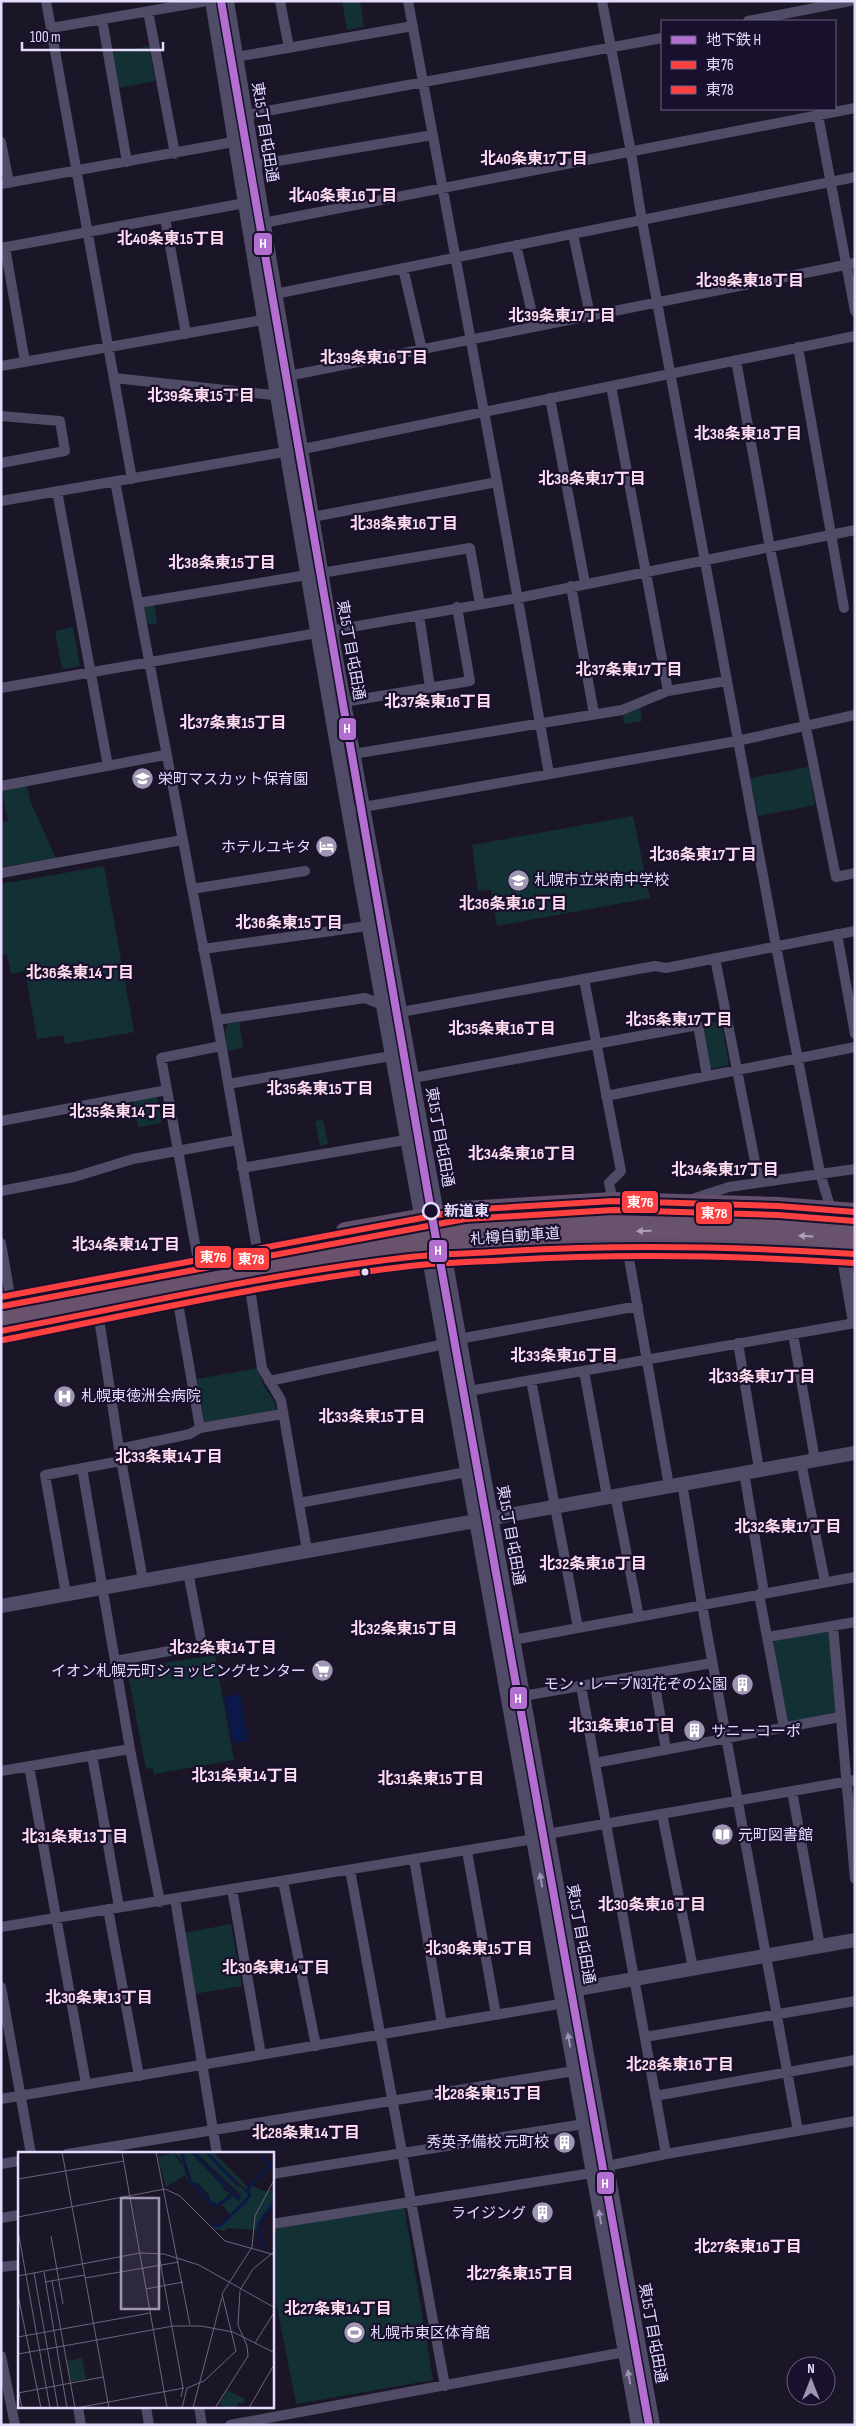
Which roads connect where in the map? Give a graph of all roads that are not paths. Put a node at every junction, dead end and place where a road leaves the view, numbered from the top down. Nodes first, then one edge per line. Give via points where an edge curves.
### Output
1 (46, 1) edge
2 (207, 1) edge
3 (212, 1) edge
4 (227, 1) edge
5 (280, 1) edge
6 (408, 1) edge
7 (602, 1) edge
8 (850, 1) edge
9 (148, 11) junction
10 (102, 19) junction
11 (753, 20) edge
12 (413, 26) junction
13 (51, 28) junction
14 (661, 38) edge
15 (289, 48) junction
16 (611, 48) junction
17 (236, 57) junction
18 (423, 84) junction
19 (855, 108) edge
20 (246, 115) junction
21 (818, 115) junction
22 (231, 118) junction
23 (433, 135) junction
24 (250, 139) junction
25 (1, 142) edge
26 (235, 142) junction
27 (632, 152) junction
28 (175, 154) junction
29 (127, 162) junction
30 (254, 165) junction
31 (77, 171) junction
32 (855, 177) edge
33 (831, 182) junction
34 (5, 184) edge
35 (443, 189) junction
36 (245, 203) junction
37 (164, 218) junction
38 (642, 220) junction
39 (264, 223) junction
40 (88, 232) junction
41 (573, 234) junction
42 (516, 245) junction
43 (3, 247) edge
44 (456, 258) junction
45 (851, 264) edge
46 (403, 268) junction
47 (275, 294) junction
48 (260, 297) junction
49 (658, 302) junction
50 (855, 311) edge
51 (590, 315) junction
52 (279, 317) junction
53 (264, 320) junction
54 (534, 326) junction
55 (186, 334) junction
56 (855, 336) edge
57 (470, 339) junction
58 (798, 347) junction
59 (109, 348) junction
60 (422, 350) junction
61 (736, 360) junction
62 (25, 362) junction
63 (1, 366) edge
64 (671, 373) junction
65 (289, 376) junction
66 (114, 378) junction
67 (273, 379) junction
68 (611, 386) junction
69 (292, 394) junction
70 (276, 397) junction
71 (550, 398) junction
72 (484, 412) junction
73 (1, 416) edge
74 (301, 449) junction
75 (285, 451) junction
76 (1, 463) edge
77 (132, 478) junction
78 (115, 481) junction
79 (497, 482) junction
80 (57, 491) junction
81 (1, 501) edge
82 (297, 518) junction
83 (312, 518) junction
84 (855, 530) edge
85 (832, 535) junction
86 (770, 548) junction
87 (704, 561) junction
88 (646, 572) junction
89 (321, 573) junction
90 (307, 575) junction
91 (585, 583) junction
92 (571, 586) junction
93 (518, 598) junction
94 (138, 603) junction
95 (480, 604) junction
96 (457, 607) junction
97 (844, 608) dead end
98 (419, 614) junction
99 (331, 631) junction
100 (317, 633) junction
101 (149, 663) junction
102 (91, 673) junction
103 (726, 681) junction
104 (430, 687) junction
105 (1, 688) edge
106 (668, 691) junction
107 (344, 702) junction
108 (594, 714) junction
109 (855, 715) edge
110 (540, 722) junction
111 (806, 726) junction
112 (737, 741) junction
113 (353, 754) junction
114 (166, 755) junction
115 (108, 766) junction
116 (549, 774) junction
117 (1, 786) edge
118 (363, 807) junction
119 (347, 810) junction
120 (182, 840) junction
121 (305, 871) dead end
122 (1, 873) edge
123 (855, 873) edge
124 (192, 889) junction
125 (367, 926) junction
126 (855, 931) edge
127 (836, 934) junction
128 (776, 946) junction
129 (203, 949) junction
130 (715, 958) junction
131 (584, 978) junction
132 (381, 1004) junction
133 (400, 1012) junction
134 (217, 1020) junction
135 (855, 1034) edge
136 (596, 1044) junction
137 (221, 1046) junction
138 (855, 1047) edge
139 (391, 1056) junction
140 (798, 1058) junction
141 (736, 1070) junction
142 (707, 1076) junction
143 (413, 1078) junction
144 (228, 1084) junction
145 (167, 1090) junction
146 (606, 1096) junction
147 (1, 1122) edge
148 (423, 1137) junction
149 (237, 1140) junction
150 (407, 1140) junction
151 (177, 1150) junction
152 (242, 1168) junction
153 (855, 1169) edge
154 (820, 1173) junction
155 (758, 1182) junction
156 (1, 1191) edge
157 (613, 1201) junction
158 (679, 1203) junction
159 (831, 1210) junction
160 (855, 1212) edge
161 (429, 1215) junction
162 (855, 1226) edge
163 (1, 1243) edge
164 (627, 1247) junction
165 (256, 1249) junction
166 (851, 1249) edge
167 (437, 1256) junction
168 (198, 1260) junction
169 (249, 1282) junction
170 (177, 1298) junction
171 (4, 1299) edge
172 (638, 1306) junction
173 (98, 1312) junction
174 (1, 1318) edge
175 (855, 1322) edge
176 (1, 1331) edge
177 (793, 1334) junction
178 (460, 1339) junction
179 (445, 1344) junction
180 (738, 1344) junction
181 (647, 1360) junction
182 (584, 1370) junction
183 (531, 1380) junction
184 (269, 1381) junction
185 (469, 1391) junction
186 (283, 1414) junction
187 (200, 1428) junction
188 (119, 1449) junction
189 (855, 1453) edge
190 (121, 1461) junction
191 (808, 1461) junction
192 (82, 1468) junction
193 (483, 1468) junction
194 (759, 1469) junction
195 (468, 1471) junction
196 (744, 1472) junction
197 (676, 1484) junction
198 (611, 1495) junction
199 (299, 1503) junction
200 (554, 1506) junction
201 (492, 1517) junction
202 (476, 1519) junction
203 (307, 1550) junction
204 (188, 1572) junction
205 (855, 1577) edge
206 (143, 1580) junction
207 (824, 1582) junction
208 (103, 1587) junction
209 (66, 1594) junction
210 (762, 1594) junction
211 (702, 1605) junction
212 (1, 1606) edge
213 (639, 1617) junction
214 (855, 1622) edge
215 (833, 1626) junction
216 (578, 1628) junction
217 (768, 1638) junction
218 (513, 1640) junction
219 (115, 1661) junction
220 (712, 1663) junction
221 (653, 1674) junction
222 (581, 1686) junction
223 (523, 1696) junction
224 (840, 1717) junction
225 (784, 1728) junction
226 (728, 1739) junction
227 (130, 1749) junction
228 (666, 1750) junction
229 (92, 1755) junction
230 (595, 1763) junction
231 (29, 1766) junction
232 (1, 1771) edge
233 (850, 1781) edge
234 (792, 1791) junction
235 (738, 1801) junction
236 (662, 1814) junction
237 (606, 1824) junction
238 (540, 1837) junction
239 (467, 1850) junction
240 (414, 1859) junction
241 (350, 1870) junction
242 (855, 1879) edge
243 (283, 1881) junction
244 (232, 1889) junction
245 (175, 1899) junction
246 (160, 1902) junction
247 (119, 1907) junction
248 (108, 1909) junction
249 (58, 1917) junction
250 (1, 1927) edge
251 (855, 1940) edge
252 (820, 1946) junction
253 (766, 1956) junction
254 (693, 1968) junction
255 (634, 1979) junction
256 (1, 1987) edge
257 (576, 1995) junction
258 (562, 1998) junction
259 (855, 2001) edge
260 (496, 2015) junction
261 (777, 2016) junction
262 (442, 2024) junction
263 (380, 2035) junction
264 (645, 2036) junction
265 (316, 2046) junction
266 (261, 2055) junction
267 (855, 2060) edge
268 (202, 2065) junction
269 (574, 2071) junction
270 (786, 2072) junction
271 (138, 2076) junction
272 (86, 2084) junction
273 (20, 2096) junction
274 (655, 2096) junction
275 (1, 2099) edge
276 (394, 2100) junction
277 (855, 2121) edge
278 (584, 2124) junction
279 (213, 2130) junction
280 (798, 2131) junction
281 (31, 2152) edge
282 (79, 2152) edge
283 (217, 2152) edge
284 (403, 2153) junction
285 (666, 2154) junction
286 (18, 2161) edge
287 (1, 2164) edge
288 (607, 2166) junction
289 (592, 2173) junction
290 (274, 2174) edge
291 (412, 2203) junction
292 (18, 2215) edge
293 (1, 2218) edge
294 (274, 2224) edge
295 (18, 2264) edge
296 (1, 2267) edge
297 (639, 2350) junction
298 (625, 2352) junction
299 (1, 2356) edge
300 (445, 2386) junction
301 (78, 2408) edge
302 (146, 2408) edge
303 (199, 2408) edge
304 (264, 2408) edge
305 (266, 2422) edge
306 (15, 2425) edge
307 (81, 2425) edge
308 (149, 2425) edge
309 (202, 2425) edge
310 (230, 2425) edge
311 (638, 2425) edge
312 (653, 2425) edge

1 - 13 street
2 - 9 street
3 - 22 street, 東15丁目屯田通
4 - 17 street, 東15丁目屯田通
5 - 15 street
6 - 12 street
7 - 16 street
8 - 11 street
9 - 10 street
9 - 28 street
10 - 13 street
10 - 29 street
12 - 15 street
12 - 18 street
13 - 31 street
14 - 16 street
15 - 17 street
16 - 18 street
16 - 27 street
17 - 20 street, 東15丁目屯田通
18 - 20 street
18 - 23 street
19 - 21 street
20 - 22 street
20 - 24 street, 東15丁目屯田通
21 - 27 street
21 - 33 street
22 - 26 street, 東15丁目屯田通
23 - 30 street
23 - 35 street
24 - 26 street
24 - 30 street, 東15丁目屯田通
25 - 34 street
26 - 28 street
26 - 36 street, 東15丁目屯田通
27 - 35 street
27 - 38 street
28 - 29 street
29 - 31 street
30 - 39 street, 東15丁目屯田通
31 - 34 street
31 - 40 street
32 - 33 street
33 - 38 street
33 - 45 street
35 - 39 street
35 - 44 street
36 - 37 street
36 - 48 street, 東15丁目屯田通
37 - 40 street
37 - 55 street
38 - 41 street
38 - 49 street
39 - 47 street, 東15丁目屯田通
40 - 43 street
40 - 59 street
41 - 42 street
41 - 51 street
42 - 44 street
42 - 54 street
43 - 62 street
44 - 46 street
44 - 57 street
45 - 49 street
45 - 50 street
46 - 47 street
46 - 60 street
47 - 48 street
47 - 52 street, 東15丁目屯田通
48 - 53 street, 東15丁目屯田通
49 - 51 street
49 - 64 street
51 - 54 street
52 - 53 street
52 - 65 street, 東15丁目屯田通
53 - 55 street
53 - 67 street, 東15丁目屯田通
54 - 57 street
55 - 59 street
56 - 58 street
57 - 60 street
57 - 72 street
58 - 61 street
58 - 85 street
59 - 62 street
59 - 66 street
60 - 65 street
61 - 64 street
61 - 86 street
62 - 63 street
64 - 68 street
64 - 87 street
65 - 67 street
65 - 69 street, 東15丁目屯田通
66 - 70 street
66 - 77 street
67 - 70 street, 東15丁目屯田通
68 - 71 street
68 - 88 street
69 - 70 street
69 - 74 street, 東15丁目屯田通
70 - 75 street, 東15丁目屯田通
71 - 72 street
71 - 91 street
72 - 74 street
72 - 79 street
73 - 76 street via 60,421 66,451
74 - 75 street
74 - 83 street, 東15丁目屯田通
75 - 77 street
75 - 82 street, 東15丁目屯田通
77 - 78 street
78 - 80 street
78 - 94 street
79 - 83 street
79 - 93 street
80 - 81 street
80 - 102 street
82 - 83 street
82 - 90 street, 東15丁目屯田通
83 - 89 street, 東15丁目屯田通
84 - 85 street
85 - 86 street
85 - 97 street
86 - 87 street
86 - 111 street
87 - 88 street
87 - 103 street
88 - 91 street
88 - 106 street
89 - 95 street via 470,548
89 - 99 street, 東15丁目屯田通
90 - 94 street
90 - 100 street, 東15丁目屯田通
91 - 92 street
92 - 93 street
92 - 108 street
93 - 95 street
93 - 110 street
94 - 101 street
95 - 96 street
96 - 98 street
96 - 104 street via 470,681
98 - 99 street
98 - 104 street
99 - 100 street
99 - 107 street, 東15丁目屯田通
100 - 101 street
100 - 119 street, 東15丁目屯田通
101 - 102 street
101 - 114 street
102 - 105 street
102 - 115 street
103 - 106 street
103 - 112 street
104 - 107 street
106 - 108 street via 622,710
107 - 113 street, 東15丁目屯田通
108 - 110 street
109 - 111 street
110 - 113 street
110 - 116 street
111 - 112 street
111 - 123 street via 836,877
112 - 116 street
112 - 128 street
113 - 118 street, 東15丁目屯田通
114 - 115 street
114 - 120 street
115 - 117 street
116 - 118 street
118 - 119 street
118 - 133 street, 東15丁目屯田通
119 - 125 street, 東15丁目屯田通
120 - 122 street
120 - 124 street
121 - 124 street
124 - 129 street
125 - 129 street
125 - 132 street, 東15丁目屯田通
126 - 127 street
127 - 128 street
127 - 135 street
128 - 130 street
128 - 140 street
129 - 134 street
130 - 131 street
130 - 141 street
131 - 133 street
131 - 136 street
132 - 133 street
132 - 134 street via 365,998
132 - 139 street, 東15丁目屯田通
133 - 143 street, 東15丁目屯田通
134 - 137 street
136 - 142 street via 698,1025
136 - 143 street
136 - 146 street
137 - 144 street
137 - 145 street via 161,1058
138 - 140 street
139 - 144 street
139 - 150 street, 東15丁目屯田通
140 - 141 street
140 - 154 street
141 - 142 street
141 - 155 street
142 - 146 street
143 - 148 street, 東15丁目屯田通
144 - 149 street
145 - 147 street
145 - 151 street
146 - 157 street via 621,1171 609,1183
148 - 150 street
148 - 161 street, 東15丁目屯田通
149 - 151 street
149 - 152 street
150 - 152 street
150 - 161 street, 東15丁目屯田通
151 - 156 street via 74,1177
151 - 168 street
152 - 165 street
153 - 154 street
154 - 155 street
154 - 159 street
155 - 158 street via 729,1187
157 - 158 highway
157 - 161 highway
158 - 159 highway
159 - 160 highway
159 - 166 street
161 - 165 highway
161 - 167 street, 東15丁目屯田通
162 - 171 highway, 札樽自動車道, bridge via 699,1217 570,1218 461,1226 311,1245
163 - 171 street
164 - 166 highway
164 - 167 highway
164 - 172 street
165 - 168 highway
166 -> 174 highway, 札樽自動車道, bridge via 700,1230 570,1232 462,1240 313,1259
166 - 175 street
167 - 169 highway via 290,1273
167 - 178 street, 東15丁目屯田通
167 - 179 street, 東15丁目屯田通
168 - 171 highway
169 - 170 highway
169 - 184 street via 262,1368
170 - 173 highway
170 - 187 street
172 - 178 street
172 - 181 street
173 - 176 highway
173 - 188 street
175 - 177 street
177 - 180 street
177 - 191 street
178 - 185 street, 東15丁目屯田通
179 - 184 street
179 - 195 street, 東15丁目屯田通
180 - 181 street
180 - 194 street
181 - 182 street
181 - 197 street
182 - 183 street
182 - 198 street
183 - 185 street
183 - 200 street
184 - 186 street via 281,1400
185 - 193 street, 東15丁目屯田通
186 - 187 street
186 - 199 street
187 - 188 street via 190,1434
188 - 190 street
189 - 191 street
190 - 192 street
190 - 206 street
191 - 194 street
191 - 207 street
192 - 208 street
192 - 209 street via 45,1476
193 - 195 street
193 - 201 street, 東15丁目屯田通
194 - 196 street
195 - 199 street
195 - 202 street, 東15丁目屯田通
196 - 197 street
196 - 210 street
197 - 198 street
197 - 211 street
198 - 200 street
198 - 213 street
199 - 203 street
200 - 201 street
200 - 216 street
201 - 202 street
201 - 218 street, 東15丁目屯田通
202 - 203 street
202 - 238 street, 東15丁目屯田通
203 - 204 street
204 - 206 street
204 - 219 street via 202,1646
205 - 207 street
206 - 208 street
207 - 210 street
208 - 209 street
208 - 219 street
209 - 212 street
210 - 211 street
210 - 217 street
211 - 213 street
211 - 220 street
213 - 216 street
214 - 215 street
215 - 217 street
215 - 224 street
216 - 218 street
217 - 225 street
218 - 223 street, 東15丁目屯田通
219 - 227 street
220 - 221 street
220 - 226 street
221 - 222 street
221 - 228 street
222 - 223 street
222 - 230 street
223 - 238 street, 東15丁目屯田通
224 - 225 street
224 - 233 street
225 - 226 street
226 - 228 street
226 - 235 street
227 - 229 street
227 - 246 street
228 - 230 street
229 - 231 street
229 - 247 street
230 - 237 street
231 - 232 street
231 - 249 street
233 - 234 street
233 - 242 street
234 - 235 street
234 - 252 street
235 - 236 street
235 - 253 street
236 - 237 street
236 - 254 street
237 - 238 street
237 - 255 street
238 - 239 street
238 - 257 street, 東15丁目屯田通
258 -> 238 street, 東15丁目屯田通
239 - 240 street
239 - 260 street
240 - 241 street
240 - 262 street
241 - 243 street
241 - 263 street
243 - 244 street
243 - 265 street
244 - 245 street
244 - 266 street
245 - 246 street
245 - 268 street
246 - 247 street
247 - 248 street
248 - 249 street
248 - 271 street
249 - 250 street
249 - 272 street
251 - 252 street
252 - 253 street
253 - 254 street
253 - 261 street
254 - 255 street
255 - 257 street
255 - 264 street
256 - 273 street
257 - 258 street
257 - 288 street, 東15丁目屯田通
258 - 260 street
269 -> 258 street, 東15丁目屯田通
259 - 261 street
260 - 262 street
261 - 264 street
261 - 270 street
262 - 263 street
263 - 265 street
263 - 276 street
264 - 274 street
265 - 266 street
266 - 268 street
267 - 270 street
268 - 271 street
268 - 279 street
269 - 276 street
269 - 278 street, 東15丁目屯田通
270 - 274 street
270 - 280 street
271 - 272 street
272 - 273 street
273 - 275 street
273 - 281 street
274 - 285 street
276 - 279 street
276 - 284 street
277 - 280 street
278 - 284 street
278 - 289 street, 東15丁目屯田通
279 - 282 street
279 - 283 street
280 - 285 street
284 - 290 street
284 - 291 street
285 - 288 street
286 - 287 street
288 - 289 street
288 - 297 street, 東15丁目屯田通
289 - 291 street
298 -> 289 street, 東15丁目屯田通
291 - 294 street
291 - 300 street
292 - 293 street
295 - 296 street
297 - 298 street
297 - 312 street, 東15丁目屯田通
298 - 300 street
311 -> 298 street, 東15丁目屯田通
299 - 306 street
300 - 305 street
301 - 307 street
302 - 308 street
303 - 309 street
304 - 305 street
305 - 310 street

